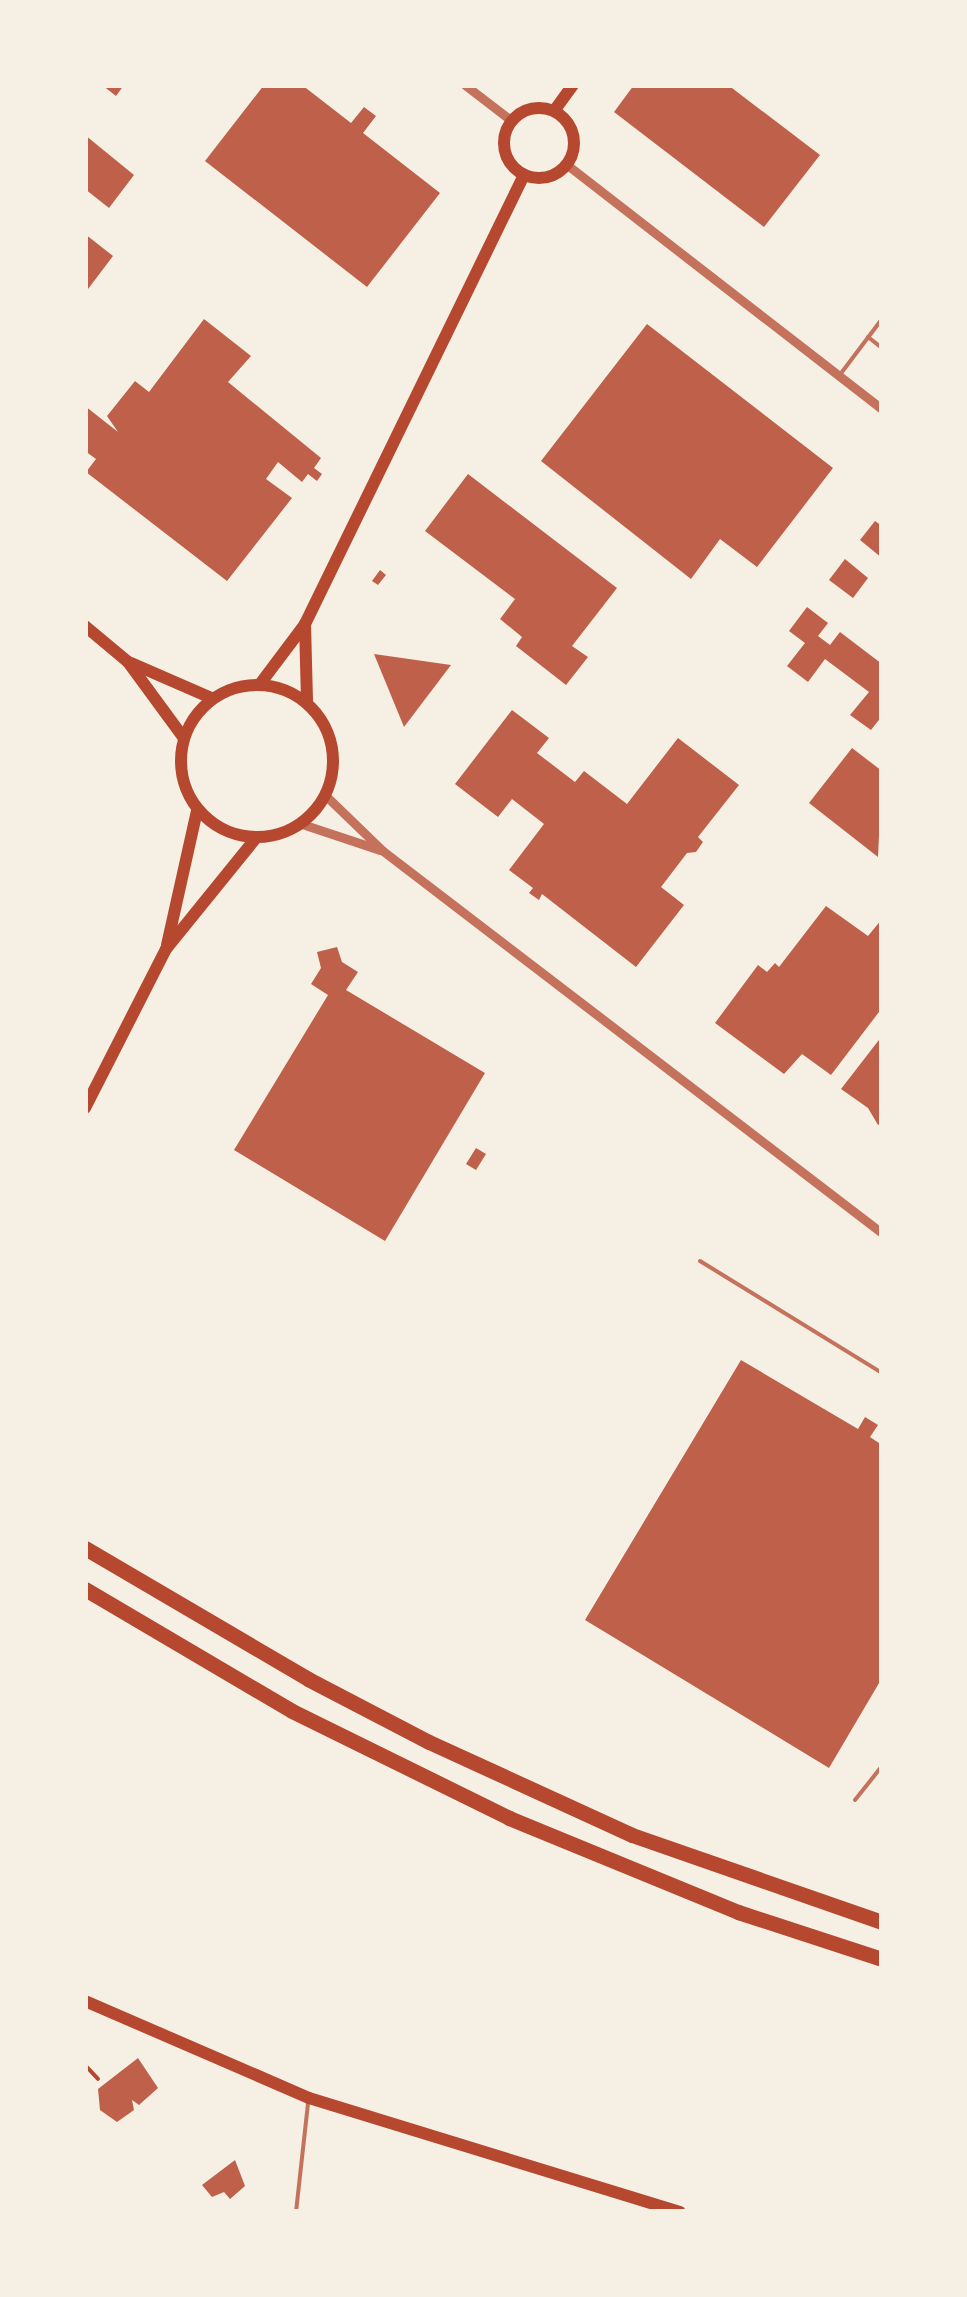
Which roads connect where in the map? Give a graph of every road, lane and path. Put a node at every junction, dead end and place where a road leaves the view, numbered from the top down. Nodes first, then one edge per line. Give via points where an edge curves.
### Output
1 (465, 85) edge
2 (574, 85) edge
3 (554, 111) junction
4 (512, 121) junction
5 (566, 164) junction
6 (524, 175) junction
7 (882, 320) edge
8 (868, 338) junction
9 (882, 348) edge
10 (839, 376) junction
11 (882, 409) edge
12 (305, 624) junction
13 (85, 626) edge
14 (128, 662) junction
15 (260, 684) junction
16 (212, 698) junction
17 (307, 703) junction
18 (183, 736) junction
19 (326, 796) junction
20 (197, 811) junction
21 (302, 824) junction
22 (255, 839) junction
23 (383, 850) junction
24 (166, 949) junction
25 (85, 1108) edge
26 (882, 1233) edge
27 (700, 1262) dead end
28 (882, 1373) edge
29 (85, 1548) edge
30 (85, 1588) edge
31 (882, 1766) edge
32 (855, 1800) dead end
33 (882, 1922) edge
34 (882, 1958) edge
35 (85, 2001) edge
36 (85, 2065) edge
37 (98, 2079) dead end
38 (309, 2098) junction
39 (296, 2212) edge
40 (680, 2212) edge

1 - 4 street
2 - 3 main road
3 - 4 main road via 531,108
3 - 5 main road via 571,129
4 - 6 main road via 504,151
5 - 6 main road via 547,177
5 - 10 street
6 - 12 main road
7 - 8 lane
8 - 9 lane
8 - 10 lane
10 - 11 street
12 - 15 main road
12 - 17 main road
13 - 14 main road
14 - 16 main road
14 - 18 main road
15 - 16 main road
15 - 17 main road
16 - 18 main road
17 - 19 main road via 332,746
18 - 20 main road via 180,776
19 - 21 main road
19 - 23 street
20 - 22 main road via 223,831
20 - 24 main road
21 - 22 main road
21 - 23 street
22 - 24 main road
23 - 26 street
24 - 25 main road
27 - 28 lane
29 - 33 highway via 308,1680 460,1757 632,1834
30 - 34 highway via 292,1710 509,1818 738,1912
31 - 32 lane
35 - 38 main road
36 - 37 path
38 - 39 lane
38 - 40 main road

